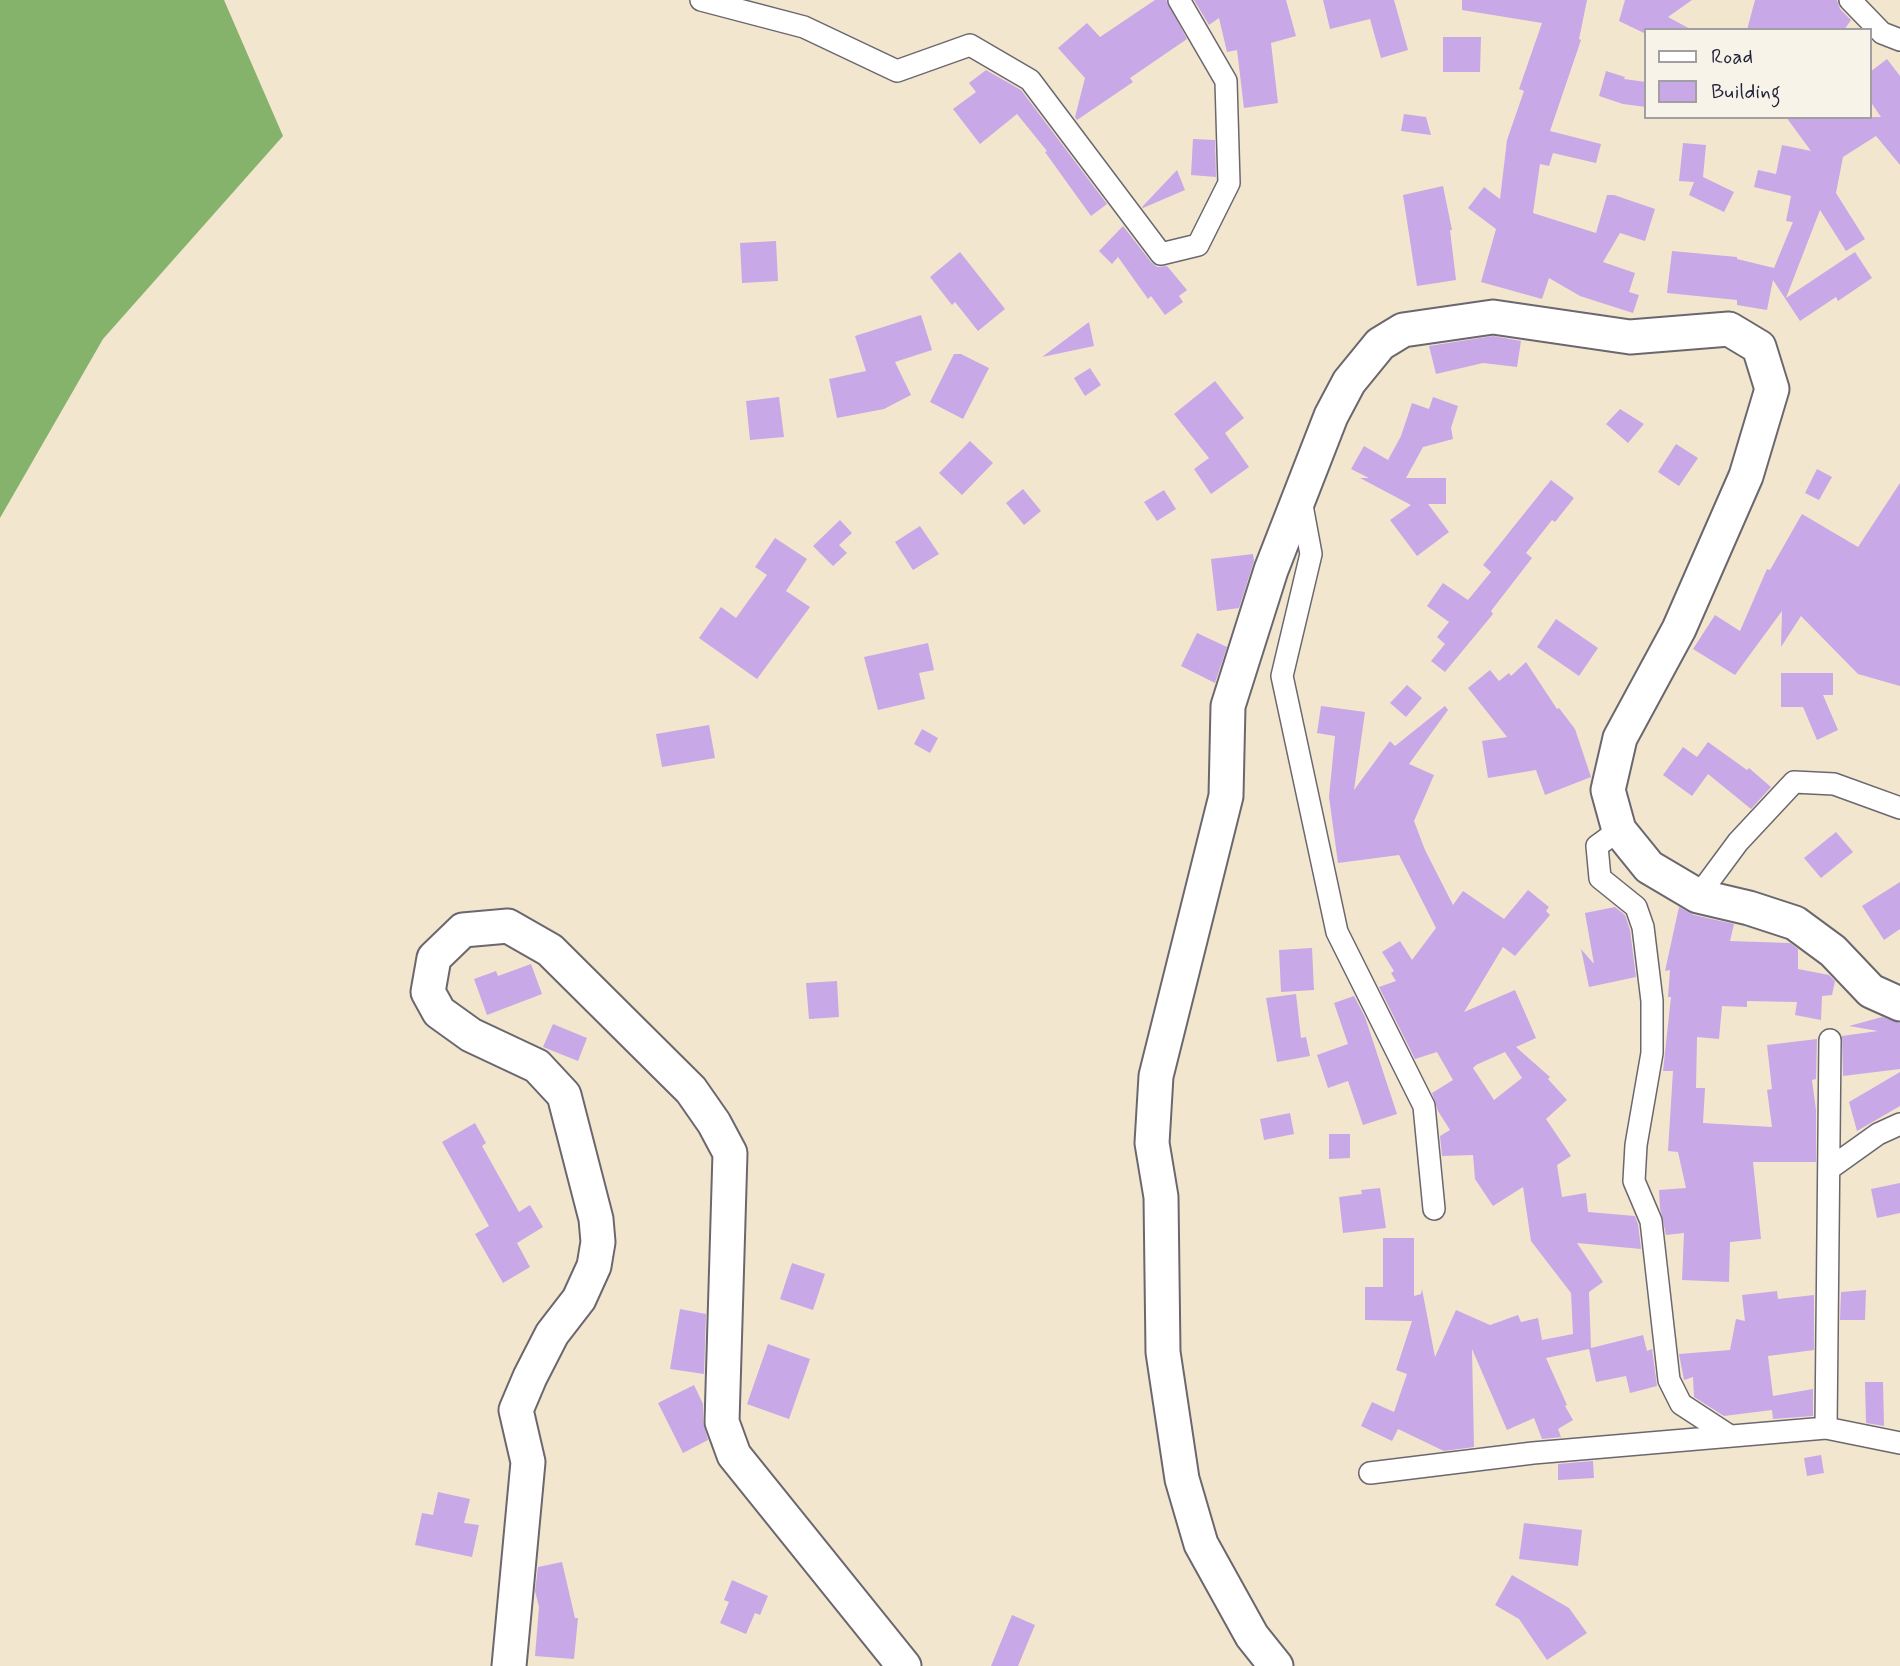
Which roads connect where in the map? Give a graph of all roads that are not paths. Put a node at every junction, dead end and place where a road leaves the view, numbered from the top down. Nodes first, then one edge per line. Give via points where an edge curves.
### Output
1 (701, 0) edge
2 (1179, 0) edge
3 (1850, 0) edge
4 (1900, 40) edge
5 (1300, 495) junction
6 (1900, 808) edge
7 (1619, 830) junction
8 (1698, 896) junction
9 (1900, 1004) edge
10 (1830, 1040) dead end
11 (1900, 1124) edge
12 (1829, 1169) junction
13 (1434, 1209) dead end
14 (1826, 1428) junction
15 (1730, 1436) junction
16 (1900, 1443) edge
17 (1370, 1473) dead end
18 (509, 1666) edge
19 (904, 1666) edge
20 (1276, 1666) edge

1 - 2 street via 804,27 897,71 970,45 1030,80 1161,254 1198,245 1228,183 1226,81
3 - 4 street via 1882,33
5 - 7 main road via 1349,382 1380,344 1403,330 1493,317 1630,337 1728,329 1759,347 1772,389 1746,476 1679,629 1620,738 1608,790
5 - 13 street via 1311,554 1282,676 1338,932 1424,1107
5 - 20 main road via 1228,706 1226,796 1156,1076 1152,1143 1161,1197 1163,1352 1182,1479 1201,1544 1252,1636
6 - 8 street via 1834,784 1794,782 1738,842
7 - 8 main road via 1649,867
7 - 15 street via 1597,846 1600,878 1636,907 1653,1000 1652,1053 1633,1181 1651,1221 1669,1380 1681,1404
8 - 9 main road via 1795,923 1833,951 1871,991
10 - 12 street
11 - 12 street
12 - 14 street
14 - 15 street
14 - 16 street
15 - 17 street
18 - 19 main road via 528,1462 516,1410 552,1334 579,1299 594,1266 598,1242 564,1095 537,1066 471,1034 439,1012 429,992 434,958 463,930 508,926 550,950 691,1090 714,1123 730,1153 722,1422 734,1455

